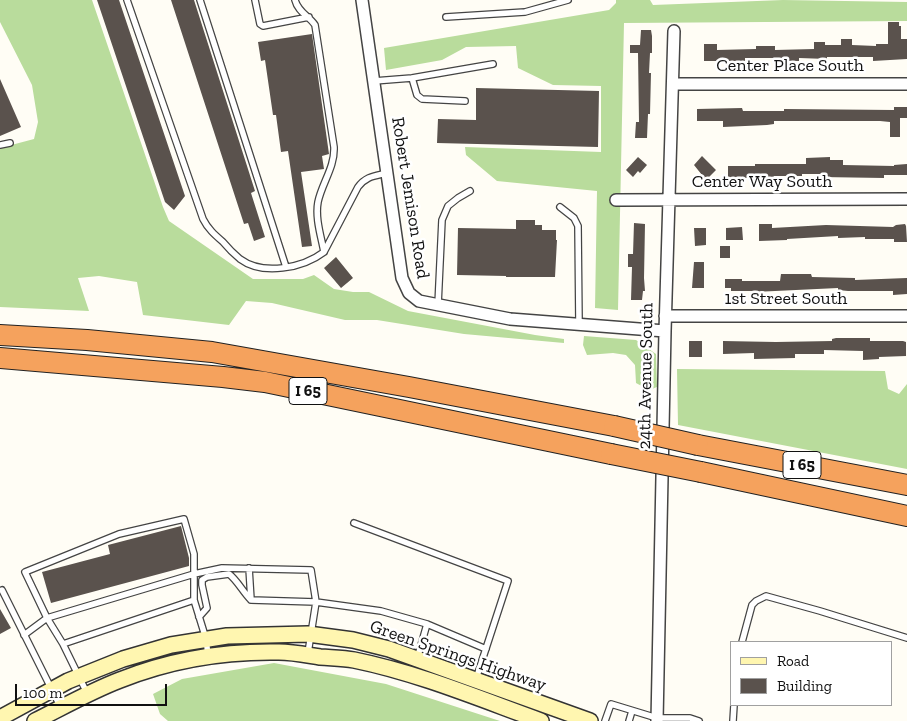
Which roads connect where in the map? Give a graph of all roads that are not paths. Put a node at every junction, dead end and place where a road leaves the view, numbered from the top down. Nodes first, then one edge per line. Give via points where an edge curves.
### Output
1 (127, 0) edge
2 (200, 0) edge
3 (255, 0) edge
4 (295, 0) edge
5 (362, 0) edge
6 (568, 0) edge
7 (309, 17) junction
8 (446, 17) dead end
9 (674, 31) dead end
10 (493, 64) dead end
11 (412, 78) junction
12 (374, 81) junction
13 (673, 84) junction
14 (907, 84) edge
15 (465, 101) dead end
16 (10, 144) dead end
17 (0, 145) edge
18 (387, 173) junction
19 (470, 191) dead end
20 (670, 199) junction
21 (907, 199) edge
22 (616, 200) dead end
23 (560, 207) dead end
24 (324, 252) junction
25 (286, 267) junction
26 (438, 305) junction
27 (665, 316) junction
28 (907, 316) edge
29 (579, 324) junction
30 (664, 331) junction
31 (0, 335) edge
32 (0, 358) edge
33 (907, 485) edge
34 (907, 516) edge
35 (354, 523) dead end
36 (249, 568) junction
37 (194, 574) junction
38 (2, 590) dead end
39 (194, 600) junction
40 (251, 600) junction
41 (316, 602) junction
42 (199, 616) junction
43 (47, 618) junction
44 (427, 624) junction
45 (311, 634) junction
46 (24, 635) junction
47 (907, 638) edge
48 (206, 639) junction
49 (742, 641) edge
50 (63, 644) junction
51 (486, 649) junction
52 (308, 655) junction
53 (208, 657) junction
54 (417, 659) junction
55 (412, 676) junction
56 (80, 678) junction
57 (476, 680) junction
58 (52, 690) junction
59 (88, 694) junction
60 (472, 696) junction
61 (734, 706) edge
62 (61, 708) junction
63 (632, 711) junction
64 (0, 718) edge
65 (657, 720) edge
66 (35, 721) edge
67 (541, 721) edge
68 (590, 721) edge
69 (605, 721) edge
70 (629, 721) edge
71 (699, 721) edge
72 (733, 721) edge

1 - 25 lane via 207,227 240,259 268,268
2 - 25 lane
3 - 7 lane via 263,26
4 - 7 lane
5 - 12 street, Robert Jemison Road
6 - 8 lane via 525,12
7 - 24 lane via 315,25 334,147 333,162 317,212
9 - 13 street, 24th Avenue South
10 - 11 lane
11 - 12 lane
11 - 15 lane via 417,95 422,99
12 - 18 street, Robert Jemison Road
13 - 14 street, Center Place South
13 - 20 street, 24th Avenue South
16 - 17 lane
18 - 24 lane via 369,177 358,187
18 - 26 street, Robert Jemison Road via 402,278 409,293 419,301
19 - 26 lane via 448,206 442,220
20 - 21 street, Center Way South
20 - 22 street, Center Way South
20 - 27 street, 24th Avenue South
23 - 29 lane via 574,218 578,226
24 - 25 lane
26 - 29 street, Robert Jemison Road via 510,319
27 - 28 street, 1st Street South
27 - 30 street, 24th Avenue South
29 - 30 street, Robert Jemison Road
30 - 65 street, 24th Avenue South
31 - 33 highway, I 65, bridge via 212,352 614,426
32 - 34 highway, I 65, bridge via 265,382
35 - 51 lane via 508,581
36 - 37 lane via 222,568
36 - 40 lane
36 - 41 lane via 311,570
37 - 39 lane
37 - 43 lane
37 - 43 lane via 194,554 184,520 120,534 25,572
38 - 46 lane
39 - 42 lane
39 - 50 lane
40 - 41 lane
40 - 42 lane via 229,574 207,577 202,580 207,608
41 - 44 lane via 381,611
41 - 45 lane
42 - 48 lane
43 - 46 lane
43 - 50 lane
44 - 51 lane
44 - 54 lane
45 - 48 main road, Green Springs Highway
45 - 52 lane
45 - 54 main road, Green Springs Highway via 353,640
46 - 58 lane
47 - 49 lane via 766,596 752,605
48 - 53 lane
48 - 56 main road, Green Springs Highway via 123,659
50 - 56 lane
51 - 57 lane
52 - 53 main road, Green Springs Highway via 271,652
52 - 55 main road, Green Springs Highway via 353,660
53 - 59 main road, Green Springs Highway via 151,670
54 - 55 lane
54 - 57 main road, Green Springs Highway
55 - 60 main road, Green Springs Highway
56 - 58 main road, Green Springs Highway
56 - 59 lane
57 - 60 lane
57 - 68 main road, Green Springs Highway
58 - 62 lane
58 - 64 main road, Green Springs Highway
59 - 62 main road, Green Springs Highway
60 - 67 main road, Green Springs Highway
61 - 72 lane
62 - 66 main road, Green Springs Highway
63 - 65 lane
63 - 69 lane via 611,704
63 - 70 lane
65 - 71 lane via 690,718

